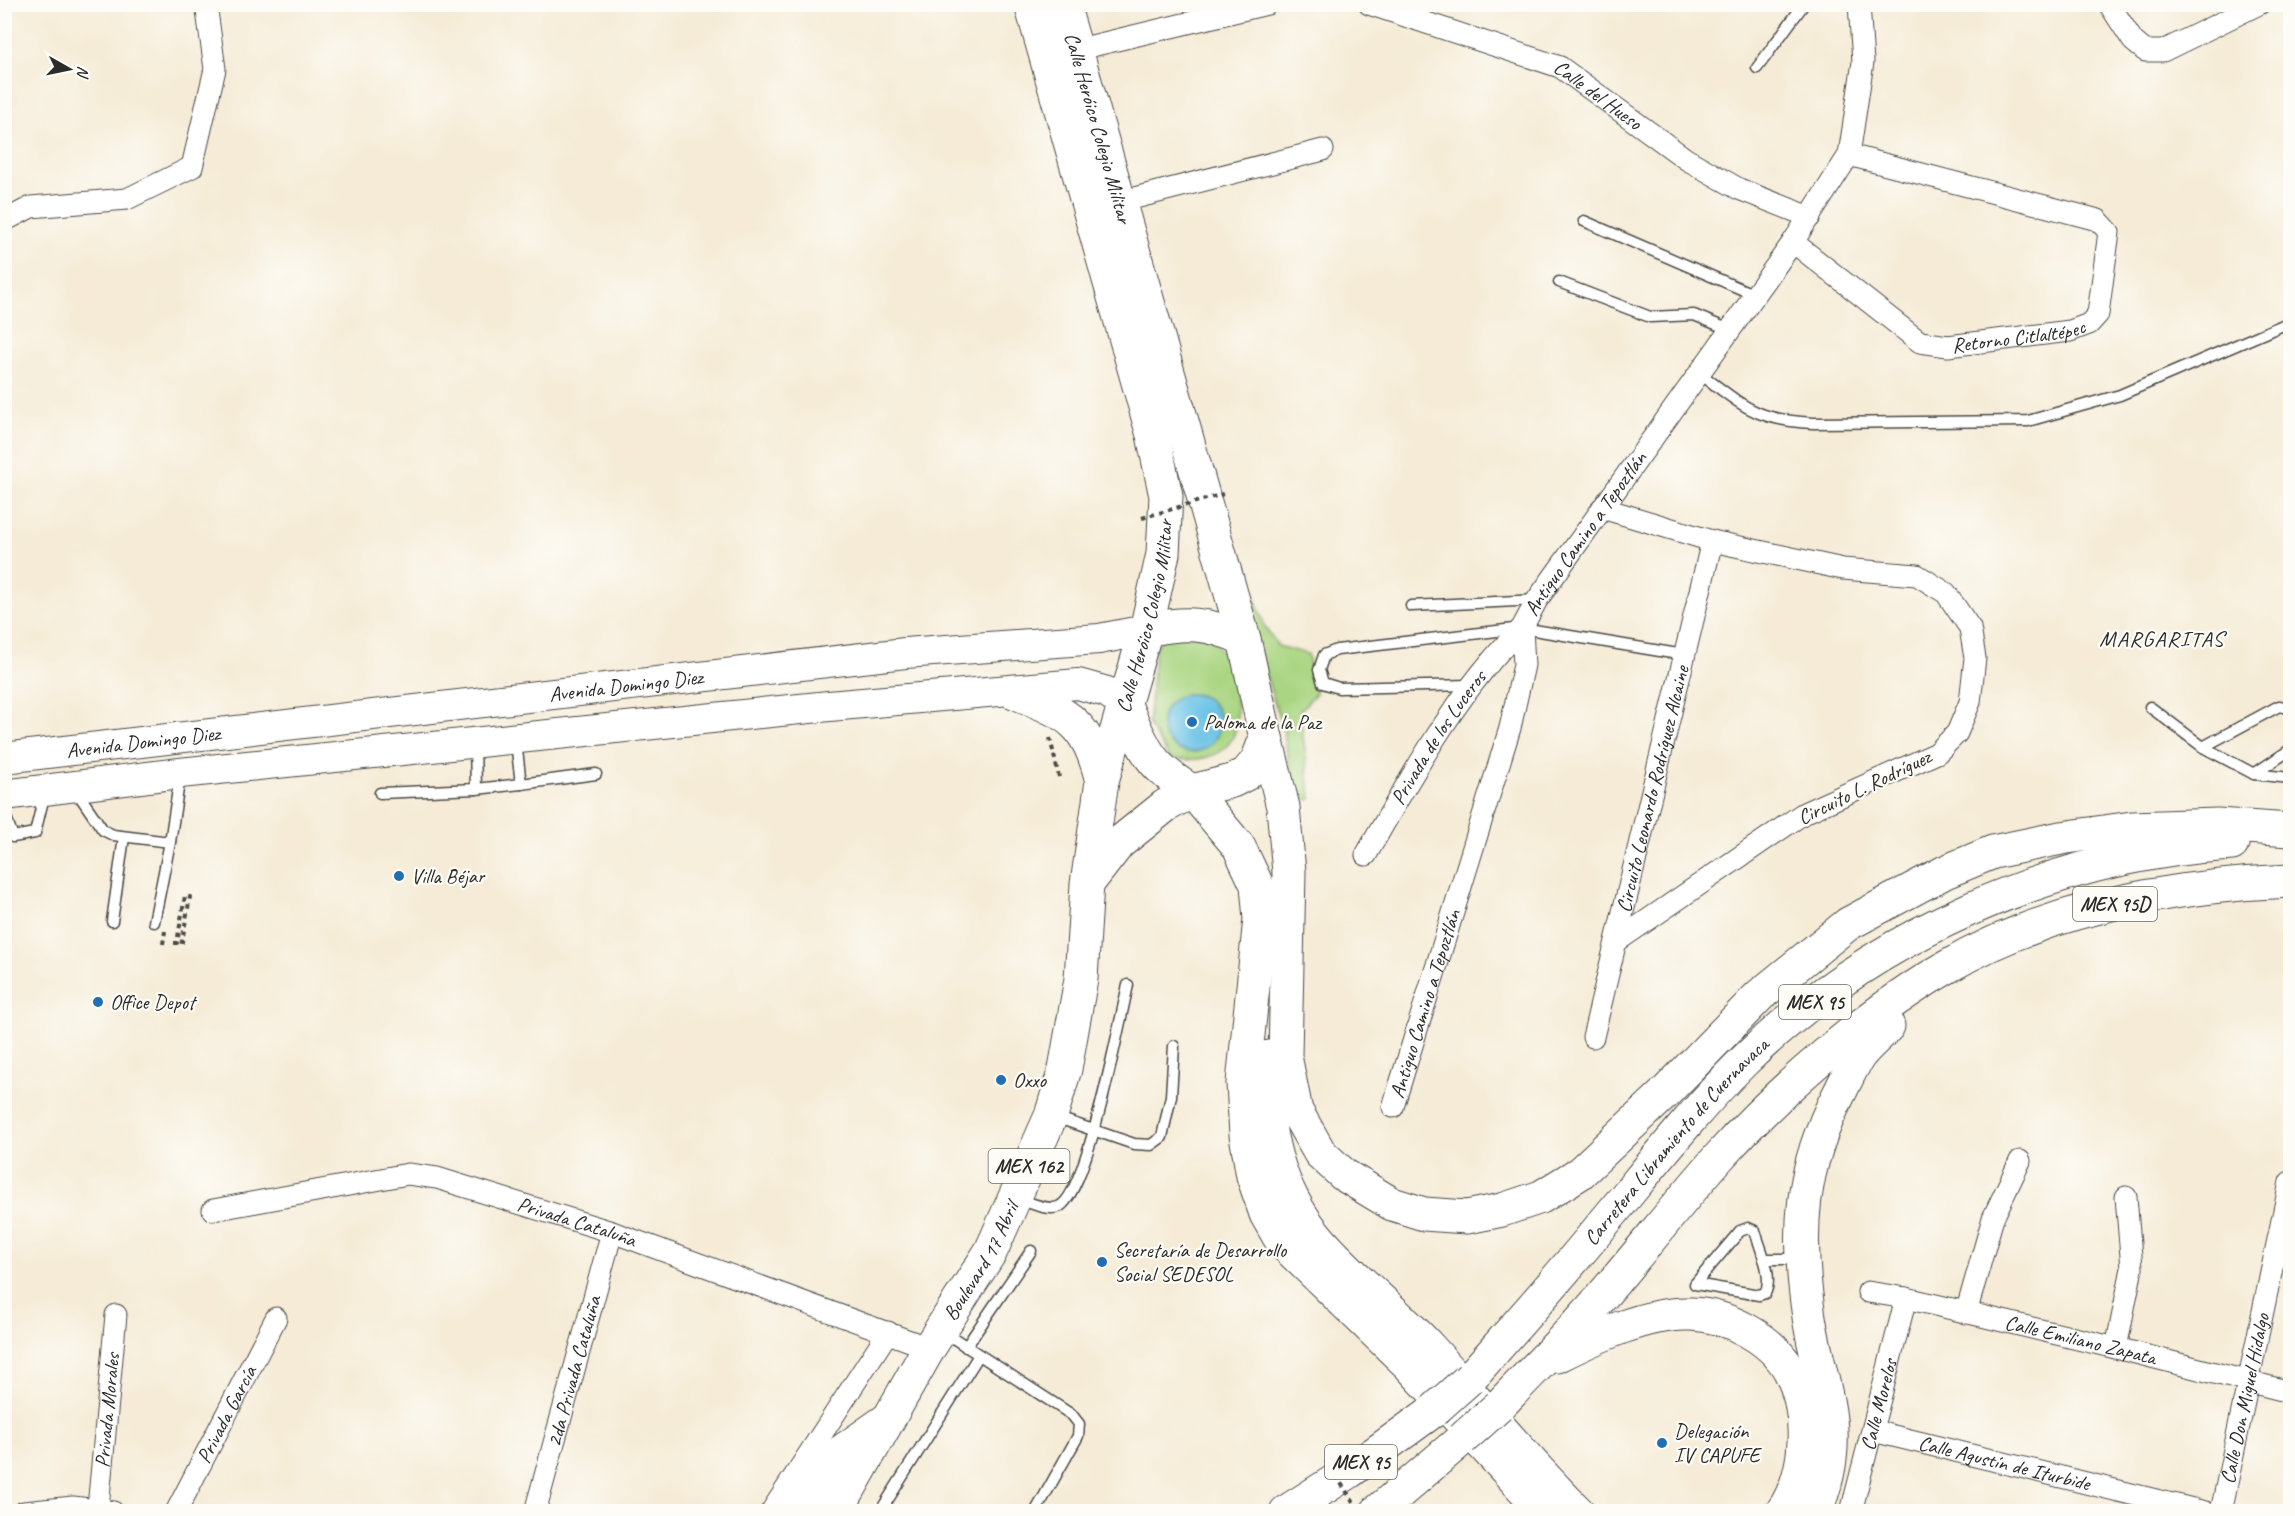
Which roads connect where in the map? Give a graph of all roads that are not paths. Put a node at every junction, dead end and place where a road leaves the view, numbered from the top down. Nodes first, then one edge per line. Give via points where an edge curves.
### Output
1 (206, 4) edge
2 (1031, 4) edge
3 (1063, 4) edge
4 (1268, 4) edge
5 (1369, 4) edge
6 (1804, 4) edge
7 (1859, 4) edge
8 (2109, 4) edge
9 (2259, 4) edge
10 (1076, 50) junction
11 (1757, 68) dead end
12 (1323, 150) dead end
13 (1849, 155) junction
14 (1119, 202) junction
15 (1810, 217) junction
16 (4, 221) edge
17 (1584, 221) dead end
18 (1793, 242) junction
19 (1559, 282) dead end
20 (1755, 295) junction
21 (2290, 322) edge
22 (1730, 330) junction
23 (1699, 373) junction
24 (1602, 508) junction
25 (1712, 541) junction
26 (1537, 600) junction
27 (1411, 606) dead end
28 (1522, 628) junction
29 (1146, 630) junction
30 (1244, 639) junction
31 (905, 653) junction
32 (1684, 655) junction
33 (1471, 685) junction
34 (1014, 692) junction
35 (908, 699) junction
36 (1125, 705) junction
37 (2150, 707) dead end
38 (2290, 708) edge
39 (515, 738) junction
40 (1266, 738) junction
41 (475, 743) junction
42 (2203, 747) junction
43 (2290, 750) edge
44 (4, 758) edge
45 (180, 773) junction
46 (596, 774) dead end
47 (2254, 774) junction
48 (2290, 778) edge
49 (1102, 781) junction
50 (521, 784) junction
51 (59, 788) junction
52 (476, 789) junction
53 (1192, 791) junction
54 (380, 793) dead end
55 (4, 795) edge
56 (4, 812) edge
57 (2290, 830) edge
58 (124, 837) junction
59 (170, 842) junction
60 (2290, 842) edge
61 (1366, 855) dead end
62 (2290, 881) edge
63 (1087, 884) junction
64 (112, 921) dead end
65 (154, 922) dead end
66 (1617, 941) junction
67 (1949, 965) junction
68 (1128, 985) dead end
69 (1287, 985) junction
70 (1593, 1037) dead end
71 (1174, 1046) dead end
72 (1393, 1107) dead end
73 (1052, 1116) junction
74 (1095, 1131) junction
75 (2020, 1161) dead end
76 (2290, 1182) edge
77 (2126, 1197) dead end
78 (1015, 1198) junction
79 (213, 1210) dead end
80 (612, 1232) junction
81 (1031, 1251) dead end
82 (1764, 1259) junction
83 (1804, 1259) junction
84 (1868, 1292) dead end
85 (1906, 1298) junction
86 (1693, 1300) junction
87 (1966, 1313) junction
88 (116, 1315) dead end
89 (276, 1318) dead end
90 (888, 1332) junction
91 (945, 1342) junction
92 (2116, 1348) junction
93 (979, 1355) junction
94 (1539, 1364) junction
95 (2248, 1381) junction
96 (2290, 1392) edge
97 (888, 1419) junction
98 (1873, 1431) junction
99 (73, 1509) edge
100 (1036, 1509) dead end
101 (105, 1510) edge
102 (24, 1512) edge
103 (176, 1512) edge
104 (535, 1512) edge
105 (771, 1512) edge
106 (799, 1512) edge
107 (836, 1512) edge
108 (880, 1512) edge
109 (1286, 1512) edge
110 (1377, 1512) edge
111 (1545, 1512) edge
112 (1578, 1512) edge
113 (1782, 1512) edge
114 (1815, 1512) edge
115 (1851, 1512) edge
116 (2205, 1512) edge
117 (2221, 1512) edge

1 - 16 street via 215,69 192,167 127,199 31,207
2 - 29 main road, Calle Heróico Colegio Militar via 1153,435 1166,496 1163,554
3 - 10 main road, Calle Heróico Colegio Militar
4 - 10 street
5 - 15 street, Calle del Hueso via 1560,67 1686,159 1739,189
6 - 11 lane
7 - 13 street, Antiguo Camino a Tepoztlán via 1863,62
8 - 9 street via 2133,41 2145,51 2163,51
10 - 14 main road, Calle Heróico Colegio Militar
12 - 14 street
13 - 15 street, Antiguo Camino a Tepoztlán
13 - 18 street, Retorno Citlaltépec via 2098,220 2109,232 2098,314 2089,324 2070,331 1948,346 1920,342
14 - 30 main road, Calle Heróico Colegio Militar
15 - 18 street, Antiguo Camino a Tepoztlán
17 - 20 lane
18 - 20 street, Antiguo Camino a Tepoztlán
19 - 22 lane via 1650,317 1694,315
20 - 22 street, Antiguo Camino a Tepoztlán
21 - 23 lane via 2120,395 2028,421 1778,421 1753,413
22 - 23 street, Antiguo Camino a Tepoztlán
23 - 24 street, Antiguo Camino a Tepoztlán
24 - 25 street, Circuito L. Rodríguez
24 - 26 street, Antiguo Camino a Tepoztlán
25 - 32 street, Circuito Leonardo Rodríguez Alcaine
25 - 66 street, Circuito L. Rodríguez via 1843,569 1917,576 1946,593 1970,628 1975,658 1970,702 1957,734 1937,753 1804,813
26 - 27 lane
26 - 28 street, Antiguo Camino a Tepoztlán
28 - 32 lane
28 - 33 street, Privada de los Luceros
28 - 33 lane via 1337,650 1324,655 1319,670 1323,683 1339,688
28 - 72 street, Antiguo Camino a Tepoztlán via 1524,665 1510,728
29 - 30 main road, Avenida Domingo Diez via 1200,624
29 - 31 main road, Avenida Domingo Diez via 1099,639
29 - 36 main road, Calle Heróico Colegio Militar
30 - 40 main road, Calle Heróico Colegio Militar
31 - 35 main road
31 - 44 main road, Avenida Domingo Diez
32 - 66 street, Circuito Leonardo Rodríguez Alcaine
33 - 61 street, Privada de los Luceros
34 - 35 main road, Avenida Domingo Diez
34 - 36 main road, Avenida Domingo Diez via 1078,684 1107,692
34 - 49 main road via 1077,724 1087,735
35 - 39 main road, Avenida Domingo Diez
36 - 49 main road, Boulevard 17 Abril / MEX 162
36 - 53 main road, Calle Heróico Colegio Militar via 1150,760 1166,776
37 - 42 lane
38 - 42 lane via 2278,706
39 - 41 main road, Avenida Domingo Diez
39 - 50 lane
40 - 53 main road via 1257,761 1246,774
40 - 69 main road, Calle Heróico Colegio Militar via 1283,807 1289,872
41 - 45 main road, Avenida Domingo Diez
41 - 52 lane
42 - 47 lane
43 - 47 lane
45 - 51 main road, Avenida Domingo Diez
45 - 59 lane
46 - 50 lane
47 - 48 lane
49 - 63 main road, Boulevard 17 Abril / MEX 162
50 - 52 lane
51 - 55 main road, Avenida Domingo Diez
51 - 56 lane via 35,833 14,837
51 - 58 lane via 103,830
52 - 54 lane
53 - 63 main road via 1165,806 1119,843
53 - 111 main road via 1239,847 1257,885 1260,919 1243,1083 1253,1176 1266,1214 1282,1242 1411,1367
57 - 69 main road via 2217,825 2132,828 2061,837 1993,852 1945,872 1848,924 1776,981 1580,1173 1541,1197 1467,1217 1424,1214 1392,1204 1344,1175 1320,1153 1296,1111 1285,1056
58 - 59 lane
58 - 64 lane
59 - 65 lane
60 - 109 main road, Carretera Libramiento de Cuernavaca / MEX 95, bridge via 2229,844 2159,853 2046,879 1935,927 1850,975 1743,1062 1694,1114 1563,1274 1470,1378 1433,1411
62 - 67 main road, MEX 95D via 2174,891 2105,906 2010,936
63 - 73 main road, Boulevard 17 Abril / MEX 162 via 1081,979
66 - 70 street, Circuito Leonardo Rodríguez Alcaine
67 - 83 main road via 1859,1056 1827,1118 1809,1165 1802,1204
67 - 94 main road, Carretera Libramiento de Cuernavaca / MEX 95 via 1900,996 1773,1104 1721,1155
68 - 74 lane
69 - 112 main road via 1265,1082 1269,1124 1280,1169 1297,1208 1320,1240 1429,1348
71 - 74 lane via 1171,1096 1162,1137 1151,1145 1134,1144
73 - 74 lane
73 - 78 main road, Boulevard 17 Abril / MEX 162
74 - 78 lane via 1069,1197 1060,1207
75 - 87 street via 1993,1218
76 - 95 street, Calle Don Miguel Hidalgo
77 - 92 street via 2132,1268
78 - 91 main road, Boulevard 17 Abril / MEX 162
79 - 80 street, Privada Cataluña via 408,1174 437,1178
80 - 90 street, Privada Cataluña
80 - 104 street, 2da Privada Cataluña
81 - 91 lane
82 - 83 lane
82 - 86 lane via 1768,1288 1765,1293
82 - 86 lane via 1755,1232 1748,1227 1740,1231
83 - 114 main road via 1809,1317 1832,1424 1826,1486
84 - 85 street, Calle Emiliano Zapata
85 - 87 street, Calle Emiliano Zapata
85 - 98 street, Calle Morelos
86 - 94 main road
86 - 113 main road via 1765,1342 1790,1370 1801,1406 1804,1451
87 - 92 street, Calle Emiliano Zapata
88 - 101 street, Privada Morales
89 - 103 street, Privada García
90 - 91 street, Privada Cataluña
90 - 105 street
91 - 93 lane
91 - 97 main road, Boulevard 17 Abril / MEX 162
92 - 95 street, Calle Emiliano Zapata
93 - 100 lane via 1072,1415 1079,1424 1078,1436
93 - 108 lane
94 - 110 main road, Carretera Libramiento de Cuernavaca / MEX 95, bridge via 1499,1406
95 - 96 street, Calle Emiliano Zapata
95 - 117 street, Calle Don Miguel Hidalgo
97 - 106 main road via 837,1454
97 - 107 main road, Boulevard 17 Abril / MEX 162
98 - 115 street, Calle Morelos
98 - 116 street, Calle Agustín de Iturbide
99 - 101 street
99 - 102 street

